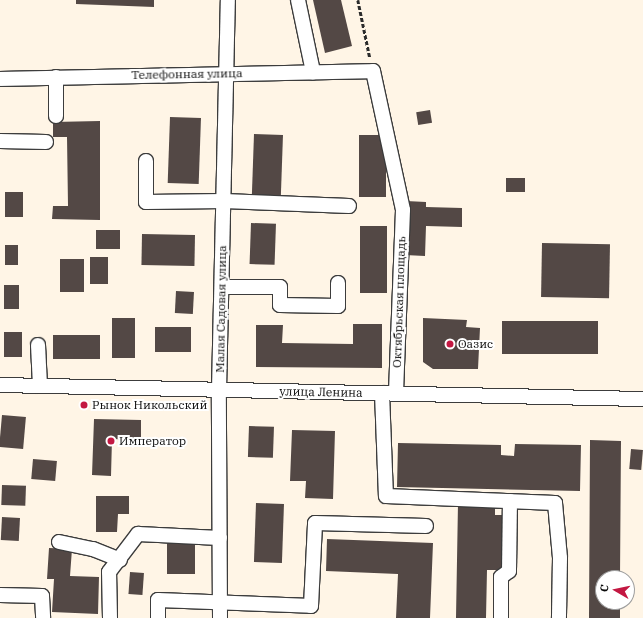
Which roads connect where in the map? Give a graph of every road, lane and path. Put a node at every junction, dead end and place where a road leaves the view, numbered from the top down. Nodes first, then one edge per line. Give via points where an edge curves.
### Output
1 (228, 0) edge
2 (298, 0) edge
3 (358, 0) edge
4 (373, 71) junction
5 (313, 72) junction
6 (227, 73) junction
7 (56, 77) junction
8 (0, 79) edge
9 (56, 116) dead end
10 (0, 141) edge
11 (46, 142) dead end
12 (146, 161) dead end
13 (224, 201) junction
14 (349, 206) dead end
15 (338, 283) dead end
16 (222, 287) junction
17 (38, 345) dead end
18 (0, 385) edge
19 (40, 386) junction
20 (219, 390) junction
21 (389, 394) junction
22 (643, 399) edge
23 (510, 501) junction
24 (426, 526) dead end
25 (220, 538) junction
26 (58, 542) dead end
27 (120, 560) junction
28 (0, 595) edge
29 (220, 603) junction
30 (43, 618) edge
31 (110, 618) edge
32 (158, 618) edge
33 (220, 618) edge
34 (501, 618) edge
35 (559, 618) edge

1 - 6 street, Малая Садовая улица
2 - 5 street
3 - 4 path
4 - 5 street, Телефонная улица
4 - 21 street, Октябрьская площадь via 403,210
5 - 6 street, Телефонная улица
6 - 7 street, Телефонная улица
6 - 13 street, Малая Садовая улица
7 - 8 street, Телефонная улица
7 - 9 street
10 - 11 street
12 - 13 street via 146,202
13 - 14 street
13 - 16 street, Малая Садовая улица
15 - 16 street via 338,306 280,305 280,287
16 - 20 street, Малая Садовая улица
17 - 19 street
18 - 19 street, улица Ленина
19 - 20 street, улица Ленина
20 - 21 street, улица Ленина
20 - 25 street, Малая Садовая улица
21 - 22 street, улица Ленина
21 - 23 street, Октябрьская площадь via 386,496
23 - 34 street via 508,571 501,577
23 - 35 street via 555,502 560,558
24 - 29 street via 315,523 311,606
25 - 27 street via 138,534
25 - 29 street, Малая Садовая улица
26 - 27 street via 93,549
27 - 31 street via 109,572
28 - 30 street via 42,596
29 - 32 street via 158,600
29 - 33 street, Малая Садовая улица

